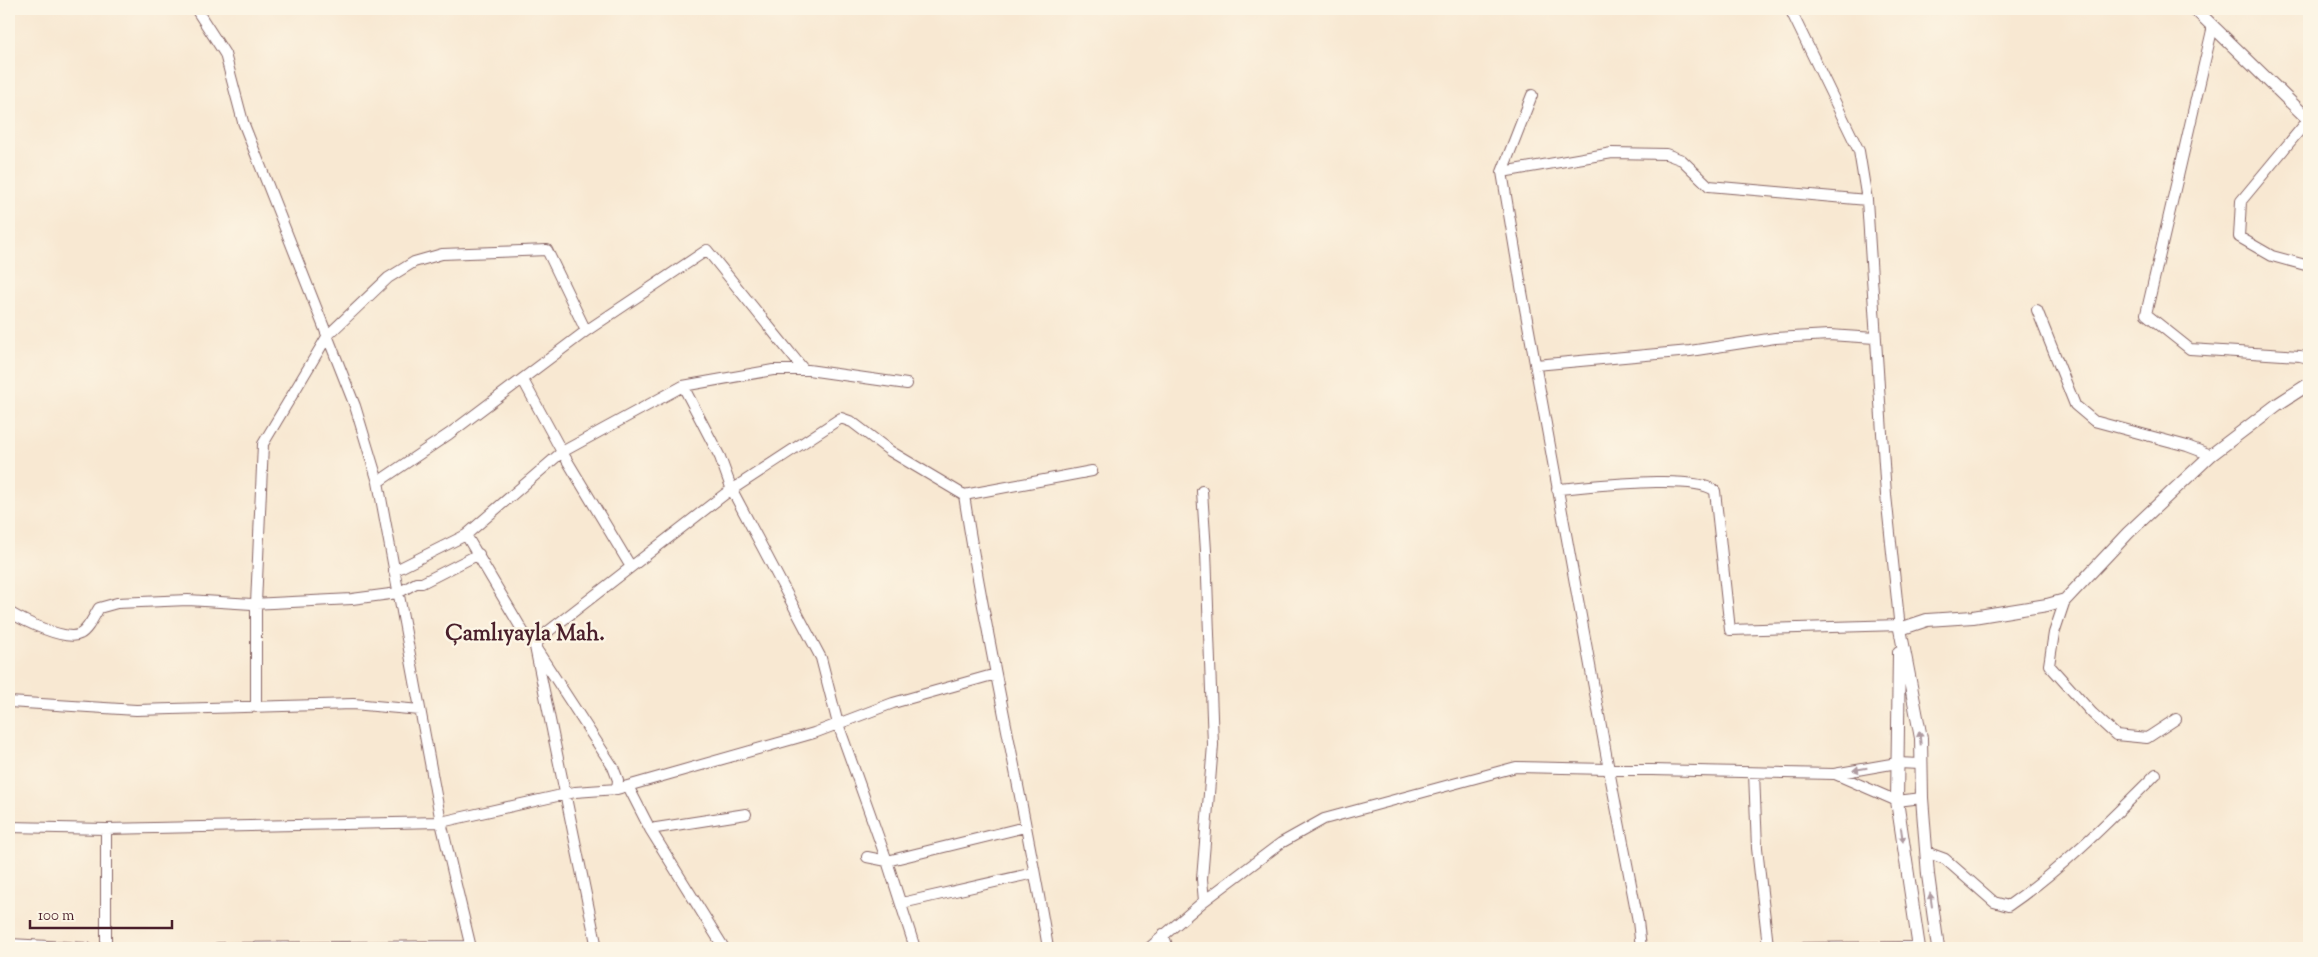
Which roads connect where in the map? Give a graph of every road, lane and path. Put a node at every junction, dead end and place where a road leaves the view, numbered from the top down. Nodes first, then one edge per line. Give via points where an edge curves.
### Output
1 (196, 9) edge
2 (1790, 9) edge
3 (2195, 9) edge
4 (2213, 26) junction
5 (1532, 95) dead end
6 (2309, 119) edge
7 (1502, 172) junction
8 (1867, 200) junction
9 (2309, 266) edge
10 (2037, 310) dead end
11 (586, 332) junction
12 (328, 334) junction
13 (1875, 338) junction
14 (2309, 358) edge
15 (1536, 365) junction
16 (804, 370) junction
17 (523, 380) junction
18 (907, 384) dead end
19 (2309, 384) edge
20 (683, 386) junction
21 (562, 452) junction
22 (2211, 455) junction
23 (1092, 471) dead end
24 (378, 482) junction
25 (1557, 489) junction
26 (732, 490) junction
27 (1202, 491) dead end
28 (964, 495) junction
29 (466, 535) junction
30 (479, 554) junction
31 (631, 567) junction
32 (394, 571) junction
33 (398, 593) junction
34 (2065, 600) junction
35 (256, 604) junction
36 (9, 612) edge
37 (1900, 627) junction
38 (535, 647) junction
39 (996, 674) junction
40 (9, 702) edge
41 (256, 707) junction
42 (420, 710) junction
43 (2176, 719) dead end
44 (838, 724) junction
45 (1897, 762) junction
46 (1921, 764) junction
47 (1609, 770) junction
48 (1754, 773) junction
49 (1834, 774) junction
50 (2156, 774) dead end
51 (628, 786) junction
52 (617, 790) junction
53 (565, 794) junction
54 (1922, 798) junction
55 (1897, 801) junction
56 (746, 814) dead end
57 (441, 822) junction
58 (9, 827) edge
59 (1025, 828) junction
60 (106, 829) junction
61 (650, 829) junction
62 (1926, 852) junction
63 (867, 857) dead end
64 (888, 861) junction
65 (1034, 873) junction
66 (1204, 902) junction
67 (902, 903) junction
68 (1163, 934) junction
69 (9, 944) edge
70 (471, 947) edge
71 (87, 948) edge
72 (106, 948) edge
73 (218, 948) edge
74 (597, 948) edge
75 (724, 948) edge
76 (915, 948) edge
77 (1048, 948) edge
78 (1149, 948) edge
79 (1168, 948) edge
80 (1641, 948) edge
81 (1788, 948) edge
82 (1918, 948) edge
83 (1938, 948) edge

1 - 12 street via 225,54 243,122
2 - 8 street via 1859,151
3 - 4 street
4 - 6 street
4 - 14 street via 2146,314 2190,349
5 - 7 street
6 - 9 street via 2240,201 2239,236 2272,256
7 - 8 street via 1612,153 1666,154 1682,160 1709,186
7 - 15 street
8 - 13 street
10 - 22 street via 2075,405 2094,421
11 - 12 street via 544,249 442,254 414,262 388,278
11 - 16 street via 707,250
11 - 17 street
12 - 24 street via 355,406
12 - 35 street via 262,444
13 - 15 street via 1775,338 1690,351
13 - 37 street via 1886,495
15 - 25 street
16 - 18 street
16 - 20 street via 773,370
17 - 21 street
17 - 24 street
19 - 22 street
20 - 21 street
20 - 26 street via 720,457
21 - 29 street
21 - 31 street
22 - 34 street via 2128,533
23 - 28 street
24 - 32 street
25 - 37 street via 1659,482 1711,487 1715,491 1730,630
25 - 47 street
26 - 28 street via 841,418
26 - 31 street
26 - 44 street via 820,658
27 - 66 street via 1213,746 1202,879
28 - 39 street via 978,588
29 - 30 street
29 - 32 street
30 - 33 street
30 - 38 street
31 - 38 street via 541,637
32 - 33 street
33 - 35 street
33 - 42 street
34 - 37 street
34 - 43 street via 2054,633 2049,665 2092,713 2116,735 2147,738
35 - 36 street via 188,600 117,603 99,608 82,634 76,636 63,635
35 - 41 street
37 - 45 street
46 -> 37 street via 1921,738
38 - 52 street via 613,768 618,780
38 - 53 street
39 - 44 street via 893,703
39 - 59 street
40 - 41 street via 136,710
41 - 42 street via 353,704
42 - 57 street
44 - 51 street
44 - 64 street
45 - 46 street
45 -> 49 street
45 - 55 street
46 - 54 street
47 - 48 street
47 - 66 street via 1516,768 1324,819 1281,843
47 - 80 street
48 - 49 street
48 - 81 street via 1757,848 1768,946
49 - 55 street
50 - 62 street via 2038,886 2008,906 1994,902 1945,859
51 - 52 street
51 - 61 street
52 - 53 street
53 - 57 street
53 - 74 street
54 - 55 street
54 - 62 street
55 -> 82 street
56 - 61 street
57 - 60 street
57 - 70 street
58 - 60 street
59 - 64 street
59 - 65 street
60 - 72 street
61 - 75 street
83 -> 62 street
63 - 64 street
64 - 67 street
65 - 67 street
65 - 77 street
66 - 68 street
67 - 76 street
68 - 78 street
68 - 79 street
69 - 71 street
70 - 73 street
81 - 82 street

